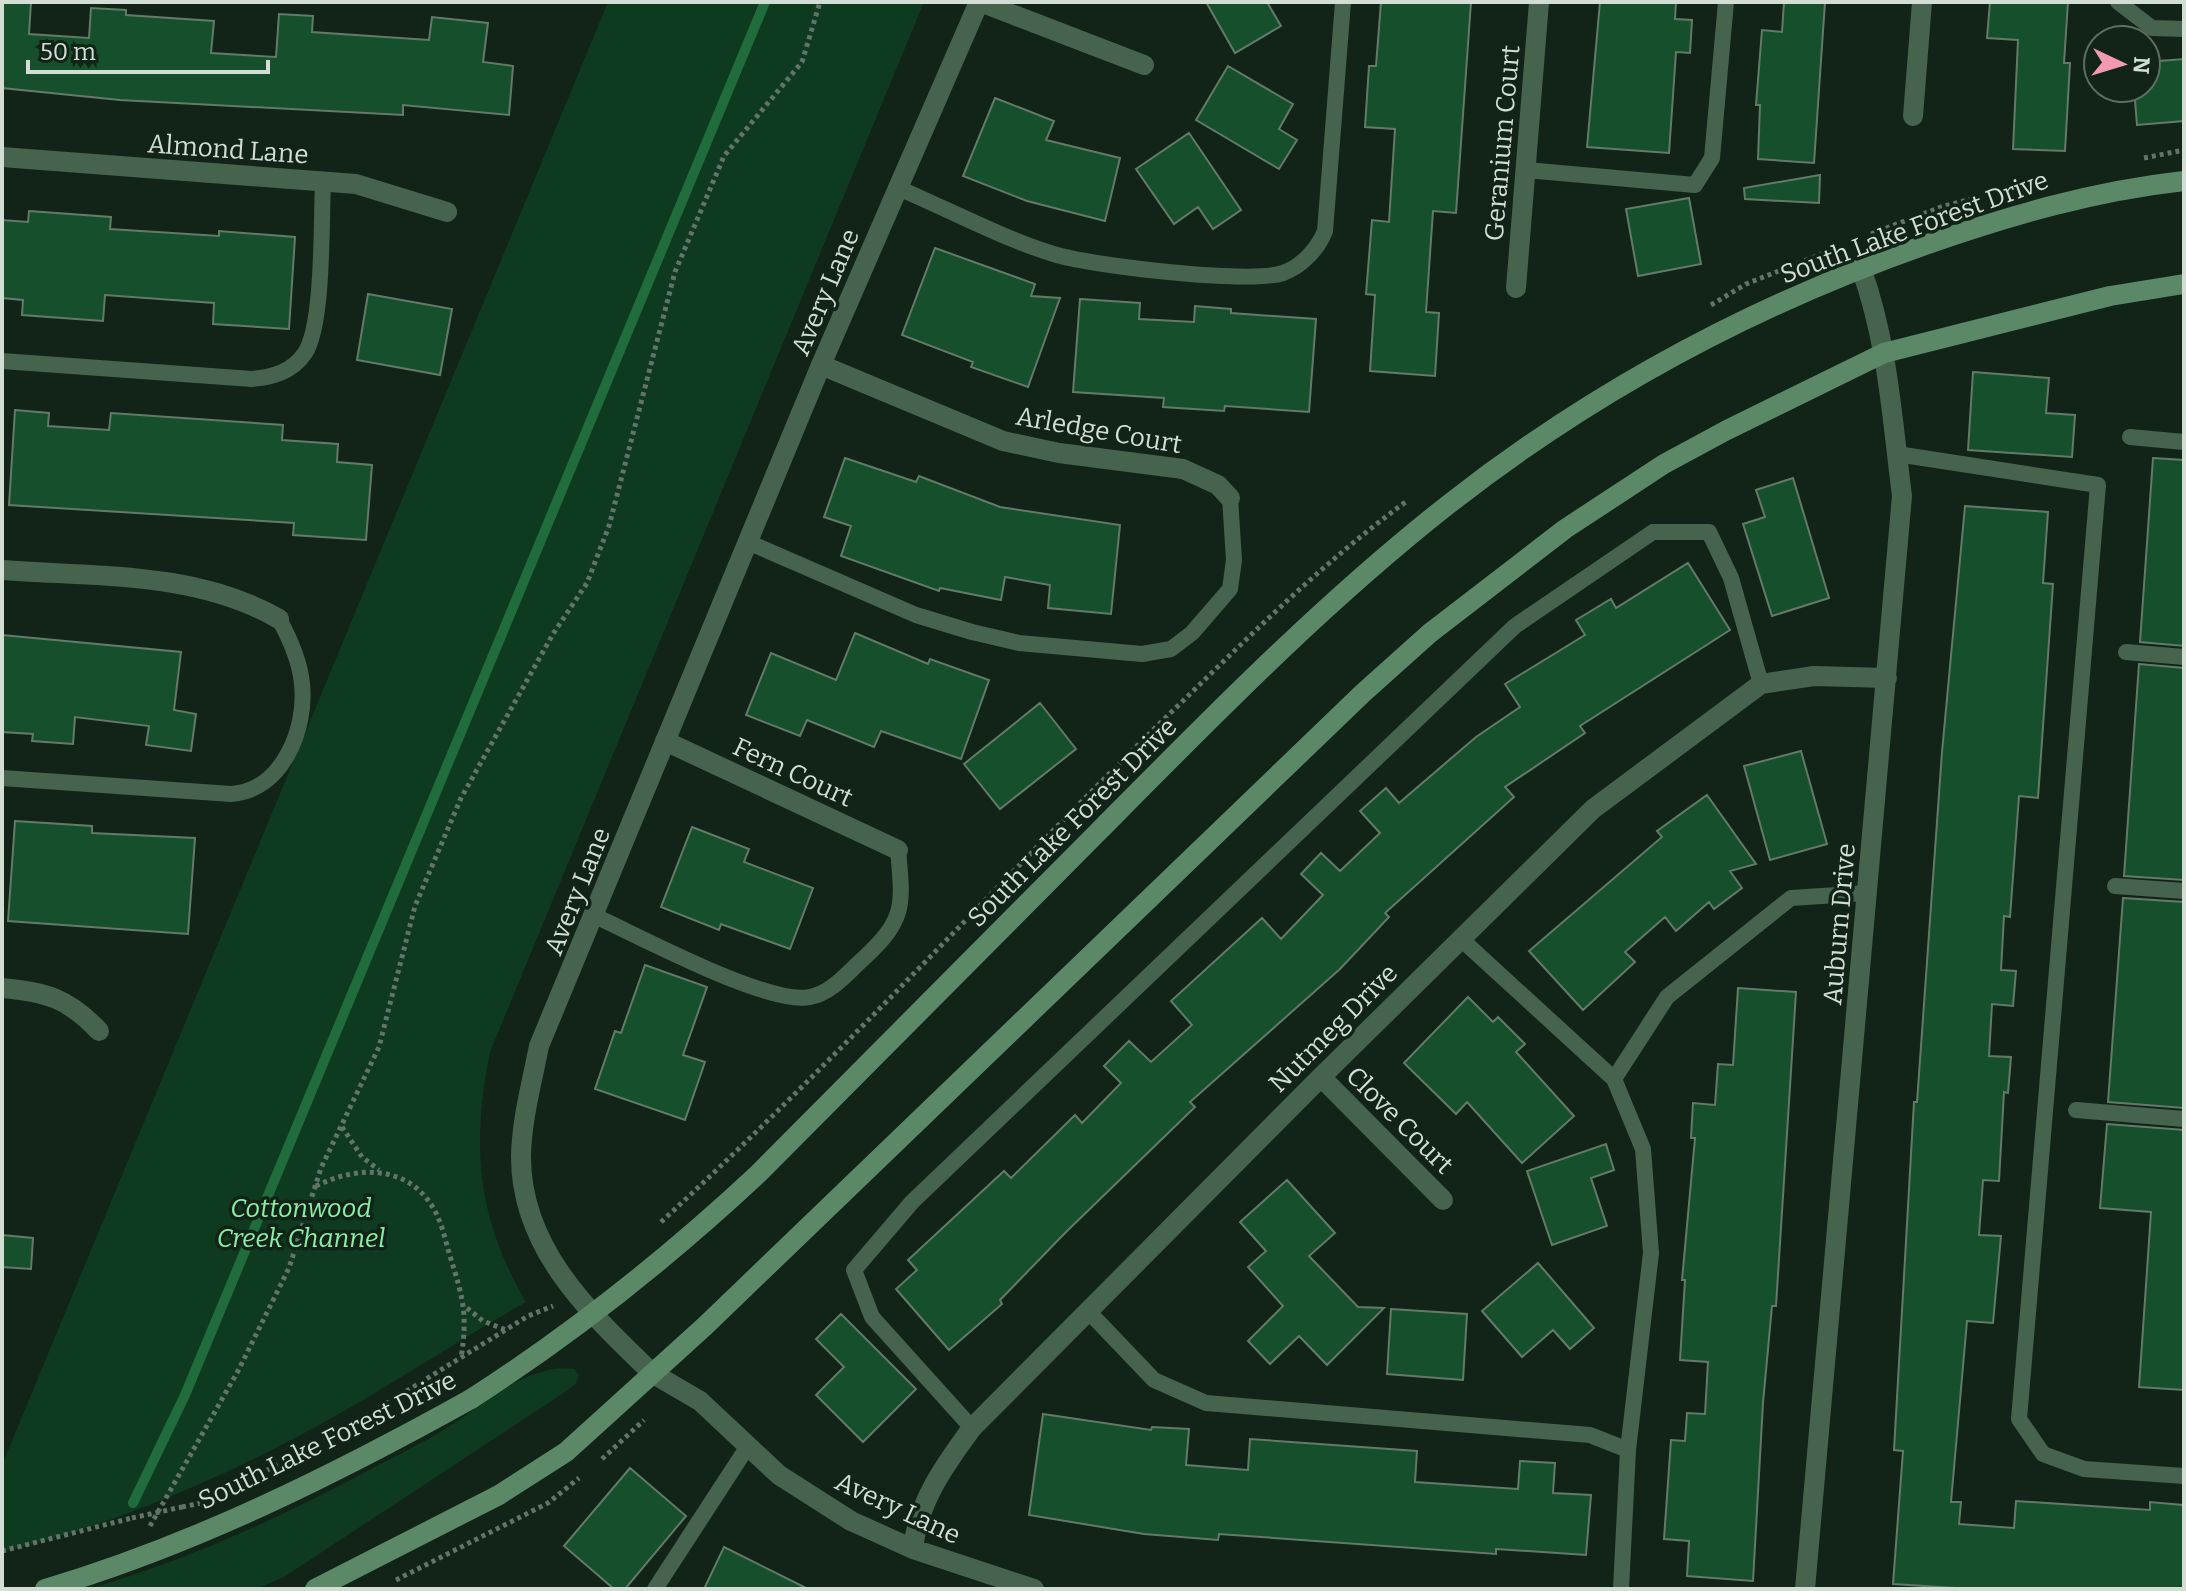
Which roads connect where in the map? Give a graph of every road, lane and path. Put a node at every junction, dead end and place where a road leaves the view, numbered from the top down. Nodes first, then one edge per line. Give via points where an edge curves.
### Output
1 (820, 2) edge
2 (980, 2) edge
3 (1343, 2) edge
4 (1539, 2) edge
5 (1726, 2) edge
6 (1922, 2) edge
7 (2118, 2) edge
8 (2184, 29) edge
9 (1144, 65) dead end
10 (1913, 116) dead end
11 (2, 157) edge
12 (1526, 170) junction
13 (2184, 181) edge
14 (323, 182) junction
15 (898, 188) junction
16 (447, 212) dead end
17 (1861, 268) junction
18 (2184, 284) edge
19 (1516, 288) dead end
20 (1884, 353) junction
21 (2, 361) edge
22 (821, 365) junction
23 (2130, 437) dead end
24 (2184, 442) edge
25 (1897, 454) junction
26 (1230, 498) joint
27 (750, 543) junction
28 (2, 570) edge
29 (279, 619) joint
30 (2126, 652) dead end
31 (2184, 657) edge
32 (1887, 678) junction
33 (1761, 684) junction
34 (665, 741) junction
35 (2, 778) edge
36 (898, 850) joint
37 (2115, 886) dead end
38 (2184, 891) edge
39 (1868, 893) junction
40 (595, 916) junction
41 (1461, 939) junction
42 (2, 988) edge
43 (99, 1031) dead end
44 (1321, 1077) junction
45 (1614, 1079) junction
46 (2076, 1110) dead end
47 (2184, 1119) edge
48 (341, 1126) junction
49 (380, 1171) junction
50 (315, 1186) junction
51 (1443, 1200) dead end
52 (466, 1308) junction
53 (1088, 1311) junction
54 (593, 1316) junction
55 (506, 1330) dead end
56 (461, 1360) dead end
57 (652, 1373) junction
58 (972, 1428) junction
59 (748, 1446) junction
60 (1628, 1450) junction
61 (2184, 1476) edge
62 (182, 1507) dead end
63 (142, 1539) dead end
64 (913, 1549) junction
65 (2, 1551) edge
66 (45, 1589) edge
67 (315, 1589) edge
68 (655, 1589) edge
69 (1034, 1589) edge
70 (1621, 1589) edge
71 (1805, 1589) edge

1 - 48 path via 802,62 718,170 675,272 609,526 592,569 461,798 415,906 379,1047
2 - 9 street
2 - 15 street, Avery Lane
3 - 15 lane via 1325,231 1308,257 1283,273 1203,274 1086,262 1054,254
4 - 12 street, Geranium Court
5 - 12 lane via 1712,158 1695,185
6 - 10 street
7 - 8 lane via 2152,28
11 - 14 street, Almond Lane
12 - 19 street, Geranium Court
13 - 17 main road, South Lake Forest Drive via 2070,199
14 - 16 street, Almond Lane via 356,184
14 - 21 lane via 315,323 305,354 290,369 252,379
15 - 22 street, Avery Lane
17 - 20 street, Auburn Drive via 1877,311
17 - 54 main road, South Lake Forest Drive via 1788,297 1664,362 1579,412 1452,501 1278,651 758,1174 675,1251
18 - 20 main road via 2110,296
20 - 25 street, Auburn Drive
20 - 57 main road via 1664,464 1565,529 1430,633
22 - 26 street, Arledge Court via 1003,441 1183,469 1218,485
22 - 27 street, Avery Lane
23 - 24 lane
25 - 32 street, Auburn Drive via 1902,496
25 - 61 lane via 2098,485 2019,1419 2043,1454 2084,1469
26 - 27 lane via 1230,589 1171,649 1142,654 1019,643 972,632 916,615
27 - 34 street, Avery Lane
28 - 29 street via 184,583 252,603
29 - 35 lane via 300,672 301,713 281,766 252,790 231,794
30 - 31 lane
32 - 33 street, Nutmeg Drive via 1814,676
32 - 39 street, Auburn Drive
33 - 41 street, Nutmeg Drive via 1593,809
33 - 58 lane via 1731,578 1709,532 1653,532 1515,626 912,1202 854,1270 872,1317
34 - 36 street, Fern Court
34 - 40 street, Avery Lane
36 - 40 lane via 901,895 894,926 834,986 811,997 782,996 720,973
37 - 38 lane
39 - 45 lane via 1791,898 1667,997
39 - 71 street, Auburn Drive
40 - 54 street, Avery Lane via 539,1046 521,1156 527,1199 559,1276
41 - 44 street, Nutmeg Drive
41 - 45 lane
42 - 43 street via 55,996 78,1008
44 - 51 street, Clove Court
44 - 53 street, Nutmeg Drive
45 - 60 lane via 1643,1149 1651,1253
46 - 47 lane
48 - 49 path via 362,1157
48 - 50 path
49 - 50 path via 339,1175
49 - 52 path via 418,1188 437,1214
50 - 63 path via 289,1268 238,1371
52 - 55 path
52 - 56 path
53 - 58 street, Nutmeg Drive
53 - 60 lane via 1154,1380 1206,1403 1590,1435
54 - 57 street, Avery Lane
54 - 66 main road, South Lake Forest Drive, bridge via 471,1399 274,1500 97,1574
57 - 59 street, Avery Lane via 700,1401
57 - 67 main road via 566,1452 499,1495
58 - 64 street, Nutmeg Drive via 936,1476
59 - 64 street, Avery Lane via 779,1475 851,1521
59 - 68 lane
60 - 70 lane
62 - 65 path, bridge
64 - 69 street, Avery Lane

